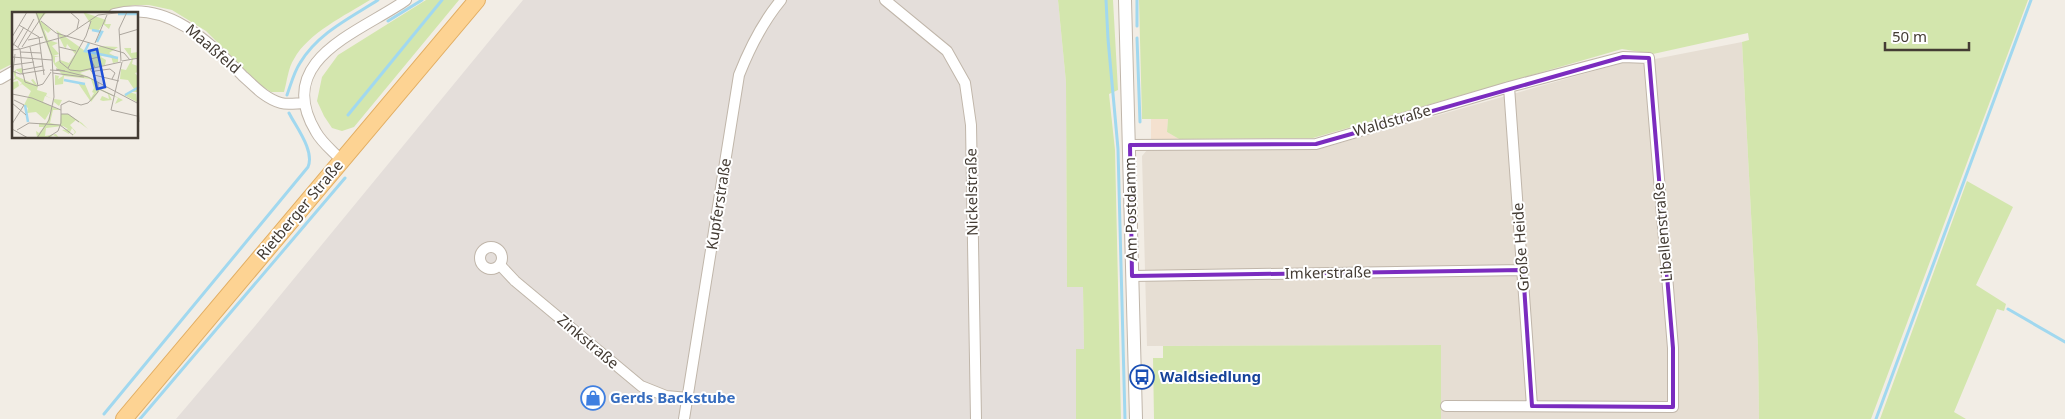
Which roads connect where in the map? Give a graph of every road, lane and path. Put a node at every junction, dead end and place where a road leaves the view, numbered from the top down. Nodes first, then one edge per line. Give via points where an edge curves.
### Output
1 (406, 0) edge
2 (477, 0) edge
3 (782, 0) edge
4 (885, 0) edge
5 (1126, 0) edge
6 (125, 12) edge
7 (1649, 58) joint
8 (12, 72) edge
9 (0, 79) edge
10 (1509, 87) junction
11 (304, 103) junction
12 (1130, 145) junction
13 (342, 161) junction
14 (500, 265) dead end
15 (1523, 270) junction
16 (1132, 276) junction
17 (688, 398) junction
18 (1446, 406) dead end
19 (1532, 406) junction
20 (124, 419) edge
21 (684, 419) edge
22 (976, 419) edge
23 (1136, 419) edge

1 - 11 street via 330,47 319,58 310,73
2 - 13 main road, Rietberger Straße
3 - 17 street, Kupferstraße via 764,21 739,75
4 - 22 street, Nickelstraße via 947,51 965,83 970,125
5 - 12 street, Am Postdamm
6 - 11 street, Maaßfeld via 153,12 188,25 270,99 283,104
7 - 10 street, Waldstraße via 1623,57
7 - 19 street, Libellenstraße via 1673,348 1673,407
8 - 9 street
10 - 12 street, Waldstraße via 1316,144
10 - 15 street, Große Heide
11 - 13 street via 317,134
12 - 16 street, Am Postdamm
13 - 20 main road, Rietberger Straße
14 - 17 street, Zinkstraße via 641,386 654,393
15 - 16 street, Imkerstraße
15 - 19 street, Große Heide
16 - 23 street, Am Postdamm
17 - 21 street, Kupferstraße
18 - 19 street

